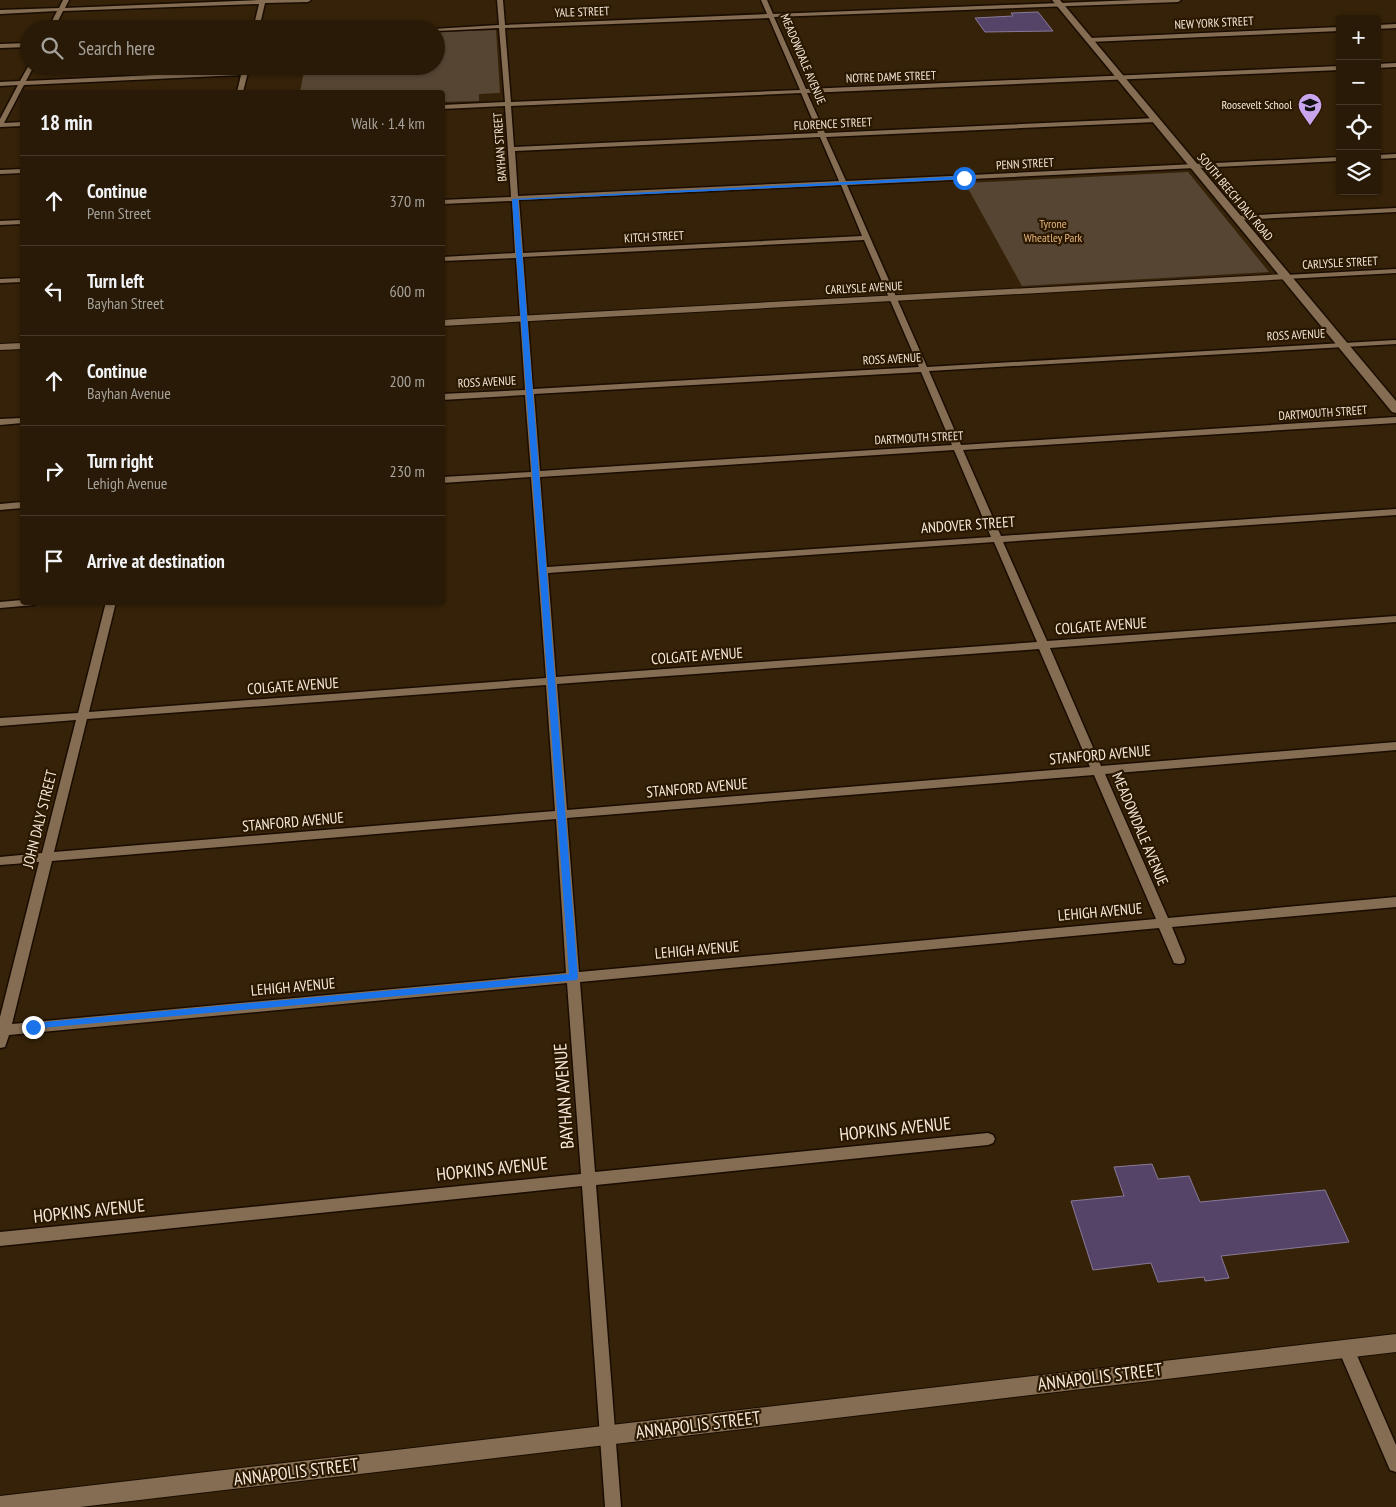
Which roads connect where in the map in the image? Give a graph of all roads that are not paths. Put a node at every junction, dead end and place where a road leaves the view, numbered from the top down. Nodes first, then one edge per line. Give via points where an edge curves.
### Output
1 (66, 0) edge
2 (308, 0) edge
3 (500, 0) edge
4 (764, 0) edge
5 (1178, 0) edge
6 (263, 1) edge
7 (1058, 3) edge
8 (61, 9) junction
9 (0, 12) edge
10 (772, 16) junction
11 (56, 20) edge
12 (258, 20) edge
13 (1396, 26) edge
14 (502, 27) junction
15 (1381, 27) edge
16 (445, 29) edge
17 (1336, 29) edge
18 (1089, 40) junction
19 (20, 45) edge
20 (0, 46) edge
21 (1396, 65) edge
22 (1381, 66) edge
23 (1336, 68) edge
24 (26, 75) edge
25 (220, 75) edge
26 (245, 75) edge
27 (1121, 78) junction
28 (22, 83) junction
29 (0, 84) edge
30 (241, 90) edge
31 (803, 92) junction
32 (508, 104) junction
33 (445, 106) edge
34 (1156, 120) junction
35 (20, 124) edge
36 (0, 125) edge
37 (822, 135) junction
38 (511, 149) junction
39 (1396, 156) edge
40 (1381, 157) edge
41 (1336, 159) edge
42 (1194, 167) junction
43 (20, 170) edge
44 (0, 172) edge
45 (843, 184) junction
46 (515, 199) junction
47 (445, 202) edge
48 (1396, 210) edge
49 (1237, 218) junction
50 (20, 222) edge
51 (0, 223) edge
52 (866, 238) junction
53 (519, 255) junction
54 (445, 259) edge
55 (1396, 271) edge
56 (1286, 277) junction
57 (20, 280) edge
58 (0, 281) edge
59 (892, 299) junction
60 (524, 318) junction
61 (445, 323) edge
62 (1396, 342) edge
63 (1342, 345) junction
64 (20, 346) edge
65 (0, 347) edge
66 (924, 369) junction
67 (529, 392) junction
68 (445, 397) edge
69 (1396, 409) edge
70 (1396, 420) edge
71 (20, 421) edge
72 (0, 422) edge
73 (959, 448) junction
74 (535, 474) junction
75 (445, 480) edge
76 (20, 506) edge
77 (0, 507) edge
78 (1396, 512) edge
79 (998, 538) junction
80 (542, 570) junction
81 (20, 603) edge
82 (0, 605) edge
83 (110, 605) edge
84 (1396, 619) edge
85 (1043, 645) junction
86 (551, 682) junction
87 (82, 716) junction
88 (0, 722) edge
89 (1396, 746) edge
90 (1098, 770) junction
91 (561, 814) junction
92 (47, 858) junction
93 (0, 861) edge
94 (1396, 902) edge
95 (1164, 923) junction
96 (1179, 959) dead end
97 (574, 977) junction
98 (2, 1030) edge
99 (0, 1043) edge
100 (988, 1139) dead end
101 (588, 1178) junction
102 (0, 1239) edge
103 (1396, 1343) edge
104 (1346, 1348) junction
105 (607, 1436) junction
106 (1396, 1464) edge
107 (0, 1506) edge
108 (612, 1507) edge

1 - 8 street
2 - 6 street
3 - 14 street, BAYHAN STREET
4 - 10 street, MEADOWDALE AVENUE
5 - 7 street, YALE STREET
6 - 8 street
6 - 12 street
7 - 10 street, YALE STREET
7 - 18 main road, SOUTH BEECH DALY ROAD
8 - 9 street
8 - 11 street
10 - 14 street, YALE STREET
10 - 31 street, MEADOWDALE AVENUE
13 - 15 street
14 - 16 street, YALE STREET
14 - 32 street, BAYHAN STREET
17 - 18 street, NEW YORK STREET
18 - 27 main road, SOUTH BEECH DALY ROAD
19 - 20 street
21 - 22 street
23 - 27 street, NOTRE DAME STREET
24 - 28 street
25 - 28 street
26 - 30 street
27 - 31 street, NOTRE DAME STREET
27 - 34 main road, SOUTH BEECH DALY ROAD
28 - 29 street
28 - 36 street
31 - 32 street, NOTRE DAME STREET
31 - 37 street, MEADOWDALE AVENUE
32 - 33 street, NOTRE DAME STREET
32 - 38 street, BAYHAN STREET
34 - 37 street, FLORENCE STREET
34 - 42 main road, SOUTH BEECH DALY ROAD
35 - 36 street
37 - 38 street, FLORENCE STREET
37 - 45 street, MEADOWDALE AVENUE
38 - 46 street, BAYHAN STREET
39 - 40 street
41 - 42 street, PENN STREET
42 - 45 street, PENN STREET
42 - 49 main road, SOUTH BEECH DALY ROAD
43 - 44 street
45 - 46 street, PENN STREET
45 - 52 street, MEADOWDALE AVENUE
46 - 47 street, PENN STREET
46 - 53 street, BAYHAN STREET
48 - 49 street
49 - 56 main road, SOUTH BEECH DALY ROAD
50 - 51 street
52 - 53 street, KITCH STREET
52 - 59 street, MEADOWDALE AVENUE
53 - 54 street, KITCH STREET
53 - 60 street, BAYHAN STREET
55 - 56 street, CARLYSLE STREET
56 - 59 street, CARLYSLE AVENUE
56 - 63 main road, SOUTH BEECH DALY ROAD
57 - 58 street
59 - 60 street, CARLYSLE AVENUE
59 - 66 street, MEADOWDALE AVENUE
60 - 61 street, CARLYSLE AVENUE
60 - 67 street, BAYHAN STREET
62 - 63 street, ROSS AVENUE
63 - 66 street, ROSS AVENUE
63 - 69 main road, SOUTH BEECH DALY ROAD
64 - 65 street
66 - 67 street, ROSS AVENUE
66 - 73 street, MEADOWDALE AVENUE
67 - 68 street, ROSS AVENUE
67 - 74 street, BAYHAN STREET
70 - 73 street, DARTMOUTH STREET
71 - 72 street
73 - 74 street, DARTMOUTH STREET
73 - 79 street, MEADOWDALE AVENUE
74 - 75 street, DARTMOUTH STREET
74 - 80 street, BAYHAN STREET
76 - 77 street
78 - 79 street, ANDOVER STREET
79 - 80 street, ANDOVER STREET
79 - 85 street, MEADOWDALE AVENUE
80 - 86 street, BAYHAN STREET
81 - 82 street
83 - 87 street, JOHN DALY STREET
84 - 85 street, COLGATE AVENUE
85 - 86 street, COLGATE AVENUE
85 - 90 street, MEADOWDALE AVENUE
86 - 87 street, COLGATE AVENUE
86 - 91 street, BAYHAN AVENUE
87 - 88 street, COLGATE AVENUE
87 - 92 street, JOHN DALY STREET
89 - 90 street, STANFORD AVENUE
90 - 91 street, STANFORD AVENUE
90 - 95 street, MEADOWDALE AVENUE
91 - 92 street, STANFORD AVENUE
91 - 97 street, BAYHAN AVENUE
92 - 93 street, STANFORD AVENUE
92 - 98 street, JOHN DALY STREET
94 - 95 street, LEHIGH AVENUE
95 - 96 street, MEADOWDALE AVENUE
95 - 97 street, LEHIGH AVENUE
97 - 98 street, LEHIGH AVENUE
97 - 101 street, BAYHAN AVENUE
98 - 99 street, JOHN DALY STREET
100 - 101 street, HOPKINS AVENUE
101 - 102 street, HOPKINS AVENUE
101 - 105 street, BAYHAN AVENUE
103 - 104 street, ANNAPOLIS STREET
104 - 105 street, ANNAPOLIS STREET
104 - 106 street
105 - 107 street, ANNAPOLIS STREET
105 - 108 street, BAYHAN AVENUE

